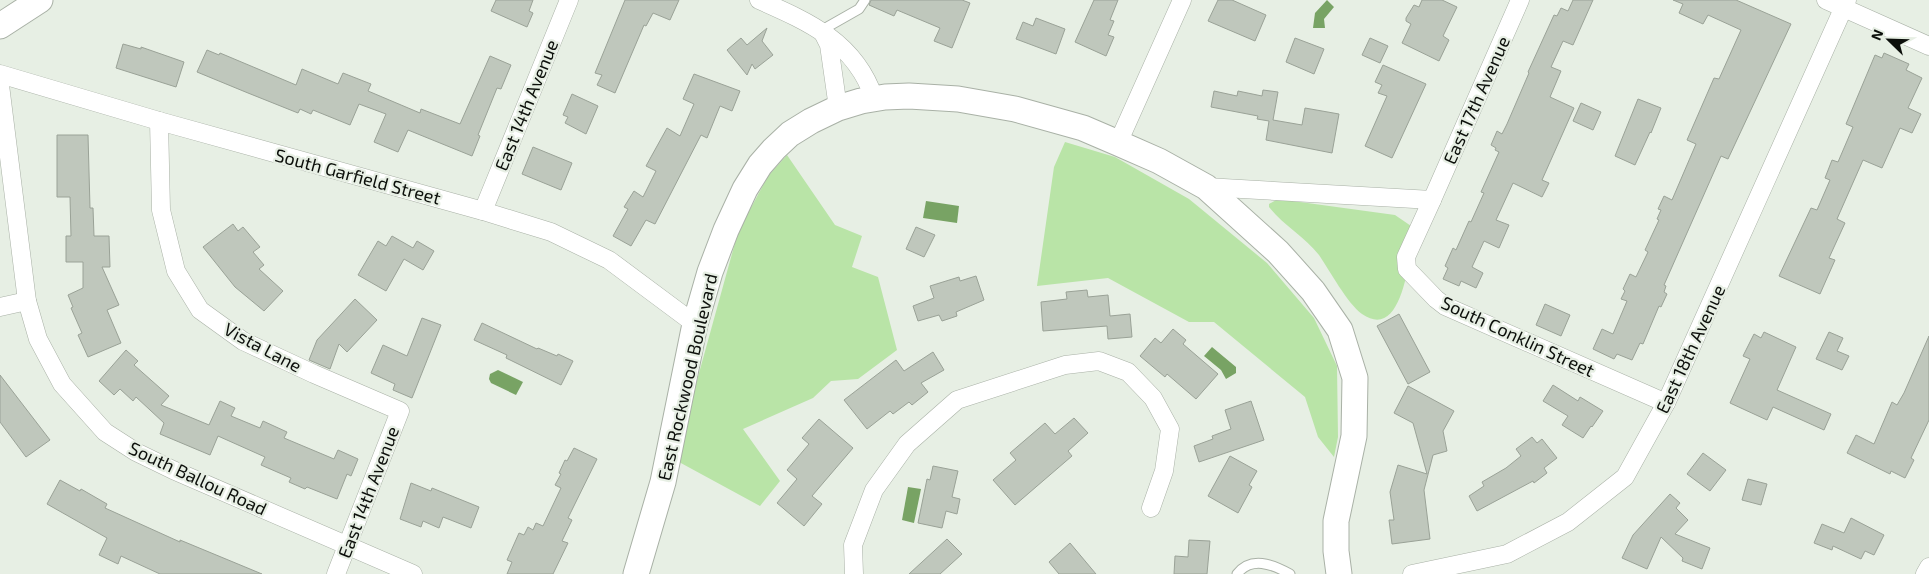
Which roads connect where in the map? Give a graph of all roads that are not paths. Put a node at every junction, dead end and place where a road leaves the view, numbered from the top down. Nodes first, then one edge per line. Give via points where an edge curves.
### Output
1 (40, 0) edge
2 (569, 0) edge
3 (759, 0) edge
4 (865, 0) edge
5 (1182, 0) edge
6 (1520, 0) edge
7 (1826, 0) edge
8 (1846, 4) edge
9 (0, 26) edge
10 (822, 30) junction
11 (1929, 46) edge
12 (0, 74) edge
13 (0, 85) edge
14 (874, 98) junction
15 (838, 108) junction
16 (159, 121) junction
17 (1118, 143) junction
18 (1206, 187) junction
19 (1432, 200) junction
20 (483, 211) junction
21 (27, 301) junction
22 (0, 307) edge
23 (696, 324) junction
24 (1666, 403) junction
25 (400, 411) joint
26 (1151, 508) dead end
27 (348, 545) junction
28 (1929, 567) edge
29 (336, 574) edge
30 (413, 574) edge
31 (636, 574) edge
32 (854, 574) edge
33 (1237, 574) edge
34 (1290, 574) edge
35 (1340, 574) edge
36 (1412, 574) edge
37 (1925, 574) edge

1 - 9 street
2 - 20 street, East 14th Avenue
3 - 10 street
4 - 10 lane via 859,9
5 - 17 street
6 - 19 street, East 17th Avenue
7 - 8 street
8 - 11 street
8 - 24 street, East 18th Avenue
10 - 14 street via 850,57 868,82
10 - 15 street via 829,44
12 - 16 street, South Garfield Street
13 - 21 street, South Ballou Road
14 - 15 street, East Rockwood Boulevard
14 - 17 street, East Rockwood Boulevard via 926,96 993,105 1056,120
15 - 23 street, East Rockwood Boulevard via 790,134 754,173 726,230
16 - 20 street, South Garfield Street
16 - 25 street, Vista Lane via 161,210 176,271 200,310 243,340
17 - 18 street, East Rockwood Boulevard via 1160,161
18 - 19 street
18 - 35 street, East Rockwood Boulevard via 1278,252 1314,291 1340,330 1354,378 1354,436 1336,521
19 - 24 street, South Conklin Street via 1406,263 1407,269 1436,299 1445,306
20 - 23 street, South Garfield Street via 551,232 609,260
21 - 22 street
21 - 27 street, South Ballou Road via 38,339 62,384 106,432 136,452 173,470
23 - 31 street, East Rockwood Boulevard via 664,482
24 - 36 street, East 18th Avenue via 1625,477 1568,522 1507,554
25 - 27 street, East 14th Avenue
26 - 32 street via 1164,471 1170,428 1153,398 1128,372 1099,361 1065,365 957,400 908,444 874,490 853,545
27 - 29 street, East 14th Avenue
27 - 30 street, South Ballou Road
28 - 37 street
33 - 34 lane via 1253,562

